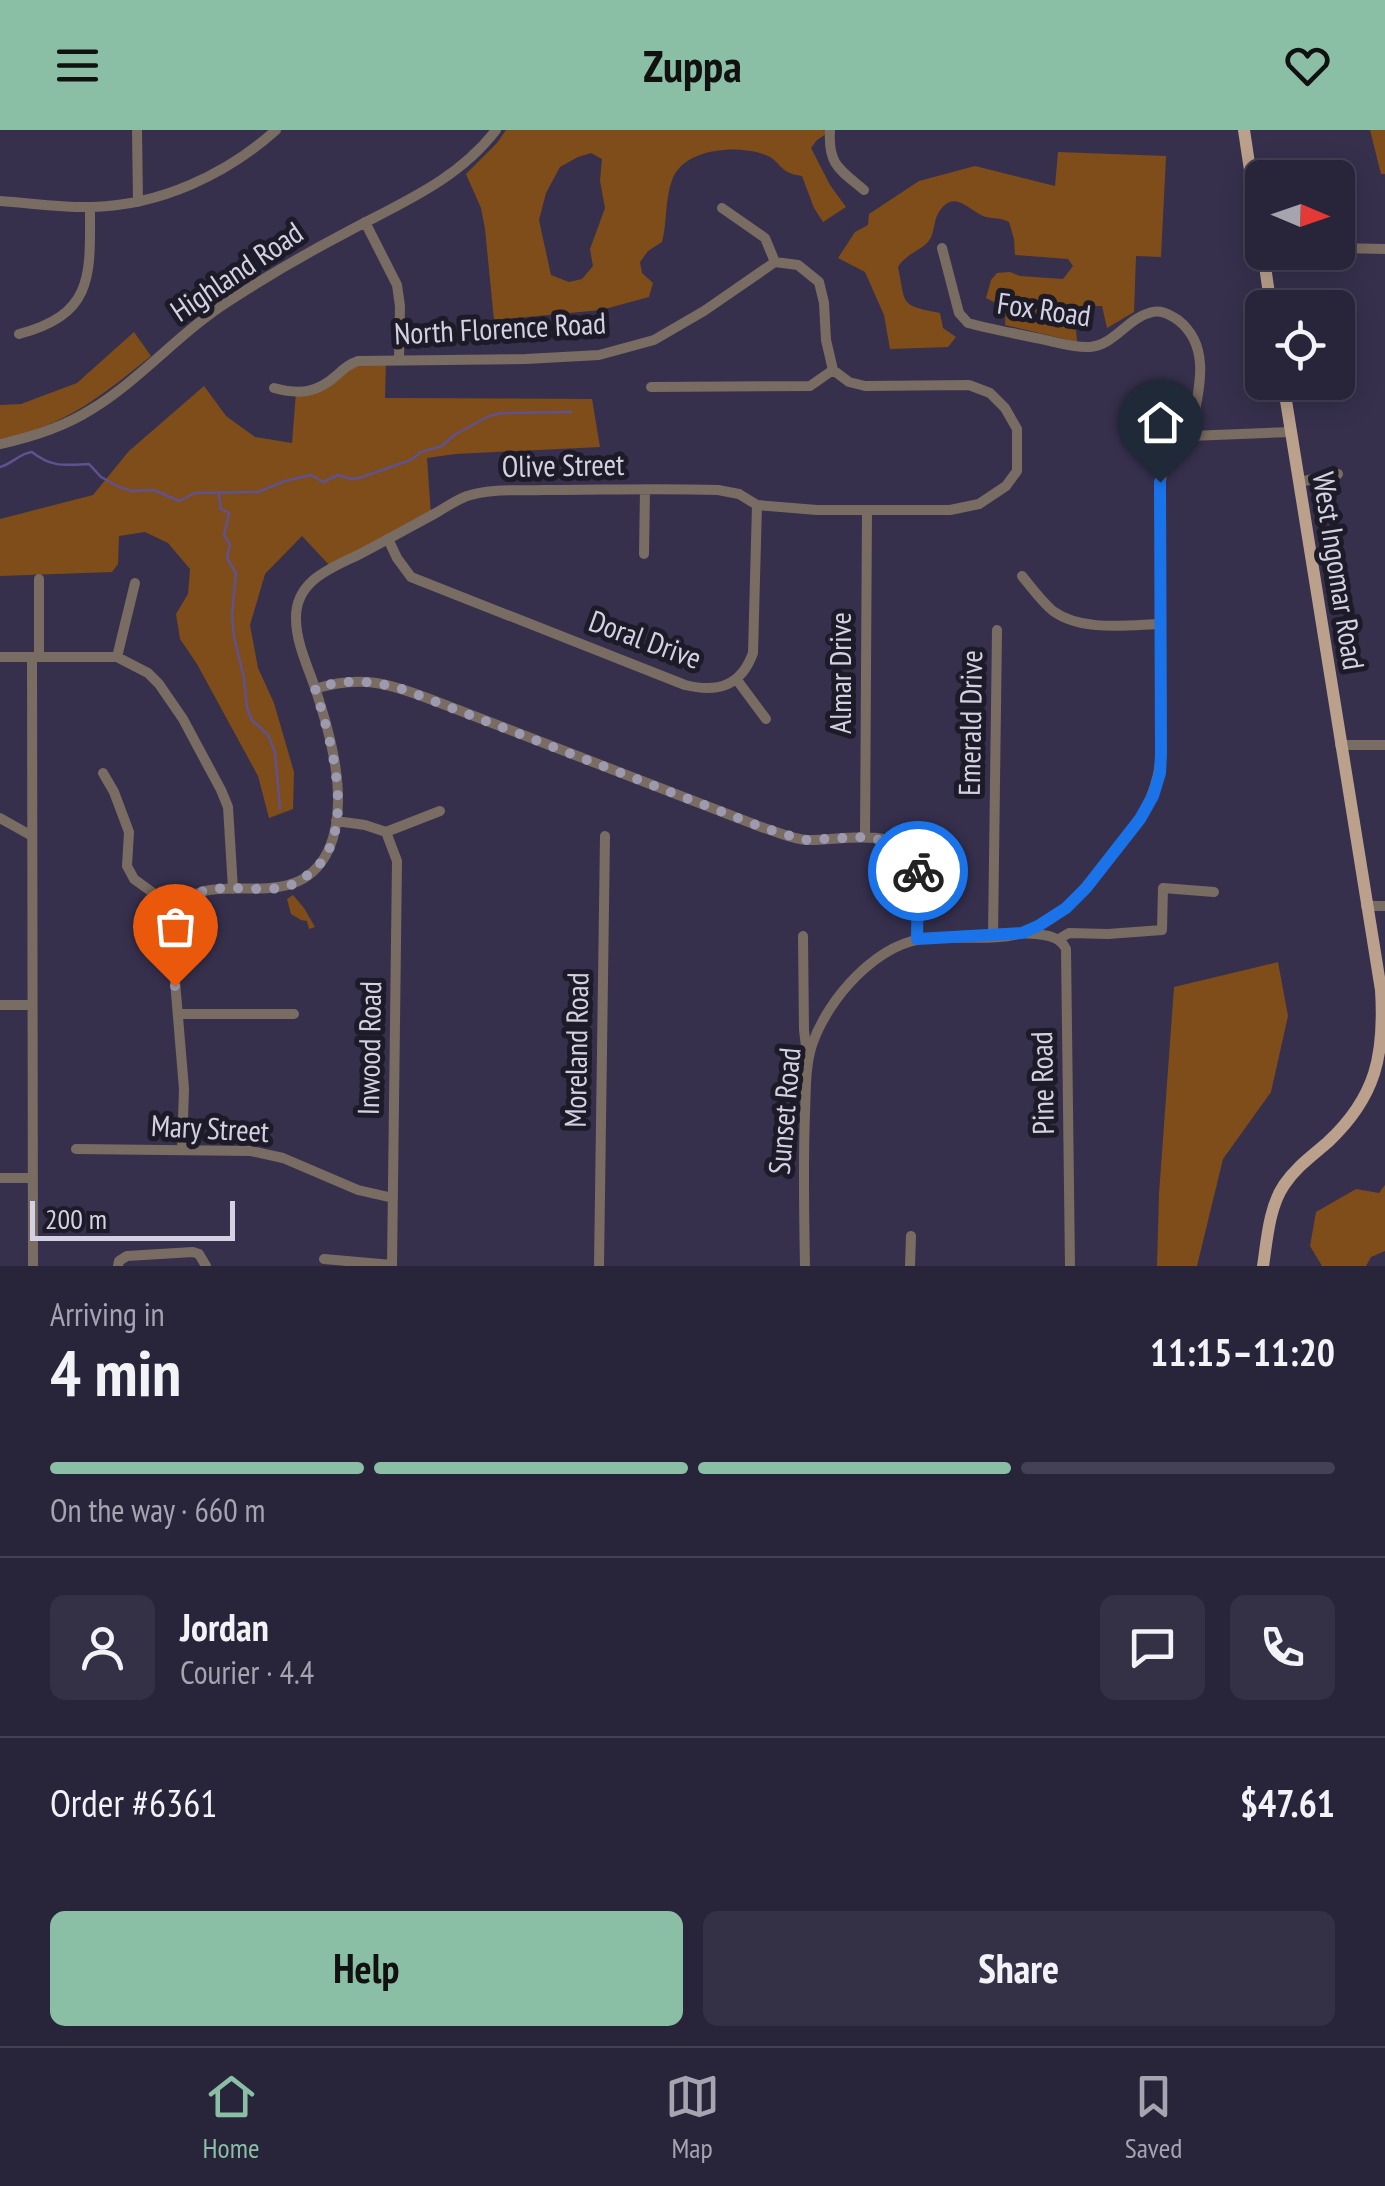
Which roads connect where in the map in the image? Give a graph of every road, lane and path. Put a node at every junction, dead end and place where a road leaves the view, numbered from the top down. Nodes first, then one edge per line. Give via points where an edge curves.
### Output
1 (136, 130) edge
2 (276, 130) edge
3 (496, 130) edge
4 (830, 130) edge
5 (1244, 130) edge
6 (1249, 160) edge
7 (864, 190) dead end
8 (0, 201) edge
9 (138, 202) junction
10 (90, 208) junction
11 (722, 208) dead end
12 (365, 222) junction
13 (942, 248) dead end
14 (1355, 248) edge
15 (1385, 249) edge
16 (775, 262) junction
17 (19, 334) dead end
18 (398, 359) junction
19 (833, 370) junction
20 (651, 387) dead end
21 (274, 388) dead end
22 (1286, 400) edge
23 (1291, 432) junction
24 (1190, 436) junction
25 (0, 444) edge
26 (1338, 474) dead end
27 (1299, 482) junction
28 (645, 490) junction
29 (757, 505) junction
30 (867, 510) junction
31 (388, 538) junction
32 (644, 554) dead end
33 (1022, 576) dead end
34 (39, 579) dead end
35 (135, 583) dead end
36 (1161, 624) junction
37 (996, 630) dead end
38 (0, 657) edge
39 (36, 657) junction
40 (117, 657) junction
41 (736, 680) junction
42 (315, 688) junction
43 (766, 720) dead end
44 (1385, 745) edge
45 (1340, 746) junction
46 (103, 773) dead end
47 (440, 811) dead end
48 (0, 818) edge
49 (336, 822) junction
50 (386, 832) junction
51 (32, 836) junction
52 (605, 836) dead end
53 (865, 837) junction
54 (234, 888) junction
55 (1214, 892) dead end
56 (1366, 906) junction
57 (1385, 906) edge
58 (178, 911) junction
59 (1022, 933) junction
60 (804, 936) dead end
61 (993, 936) junction
62 (917, 939) junction
63 (1059, 939) junction
64 (0, 1005) edge
65 (31, 1005) junction
66 (178, 1014) junction
67 (294, 1014) dead end
68 (808, 1061) junction
69 (76, 1150) dead end
70 (182, 1150) junction
71 (0, 1178) edge
72 (31, 1178) junction
73 (393, 1198) junction
74 (911, 1236) dead end
75 (324, 1259) dead end
76 (120, 1262) edge
77 (33, 1266) edge
78 (206, 1266) edge
79 (392, 1266) edge
80 (598, 1266) edge
81 (804, 1266) edge
82 (910, 1266) edge
83 (1070, 1266) edge
84 (1263, 1266) edge

1 - 9 street
2 - 9 street via 206,178
3 - 12 street, Highland Road via 445,180
4 - 7 street via 832,161
5 - 6 main road
8 - 10 street
9 - 10 street
10 - 17 street via 90,262 79,296 62,317
11 - 16 street via 765,238
12 - 18 street via 397,285
12 - 25 street, Highland Road via 225,303 93,409
13 - 24 street, Fox Road via 968,323 1094,347 1146,313 1176,319 1192,336 1201,368
14 - 15 street
16 - 18 street, North Florence Road via 654,340 599,354
16 - 19 street via 798,265 819,282
18 - 21 street, North Florence Road via 350,364 312,392
19 - 20 street via 810,386
19 - 30 street, Olive Street via 865,386 969,385 990,393 1017,429 1017,470 980,504
22 - 23 main road, West Ingomar Road
23 - 24 street
23 - 27 main road, West Ingomar Road
24 - 36 street, Sunset Road via 1161,473
26 - 27 street
27 - 45 main road, West Ingomar Road
28 - 29 street, Olive Street via 718,490
28 - 31 street, Olive Street via 467,496
28 - 32 street
29 - 30 street, Olive Street
29 - 41 street, Doral Drive via 753,653
30 - 53 street, Almar Drive
31 - 41 street, Doral Drive via 411,577 685,685 714,688
31 - 42 street, Olive Street via 314,578 302,594 296,618
33 - 36 street via 1067,618
34 - 39 street
35 - 40 street
36 - 59 street, Sunset Road via 1162,744 1153,796 1074,902
37 - 61 street, Emerald Drive
38 - 39 street
39 - 40 street
39 - 51 street
40 - 54 street via 159,684 222,790
41 - 43 street
42 - 49 street, Olive Street via 333,751
42 - 53 street via 338,681 382,683 764,828 804,840
44 - 45 street
45 - 56 main road, West Ingomar Road
46 - 58 street via 129,832 127,866 134,880
47 - 50 street
48 - 51 street
49 - 50 street
49 - 54 street, Olive Street via 327,854 305,878 279,888
50 - 73 street, Inwood Road via 397,862
51 - 65 street
52 - 80 street, Moreland Road
53 - 62 street via 903,845 912,856 918,870
54 - 58 street, Olive Street via 200,893
55 - 63 street via 1163,888 1162,930 1069,933
56 - 57 street
56 - 84 main road, West Ingomar Road via 1384,1020 1379,1064 1359,1108 1284,1185
58 - 66 street via 171,933
59 - 61 street, Sunset Road
59 - 63 street
60 - 68 street
61 - 62 street, Sunset Road
62 - 68 street, Sunset Road via 865,968 823,1021
63 - 83 street, Pine Road via 1066,954
64 - 65 street
65 - 72 street
66 - 67 street
66 - 70 street
68 - 81 street, Sunset Road
69 - 70 street, Mary Street
70 - 73 street, Mary Street via 282,1158
71 - 72 street
72 - 77 street
73 - 79 street, Inwood Road
74 - 82 street
75 - 79 street
76 - 78 street via 193,1252

